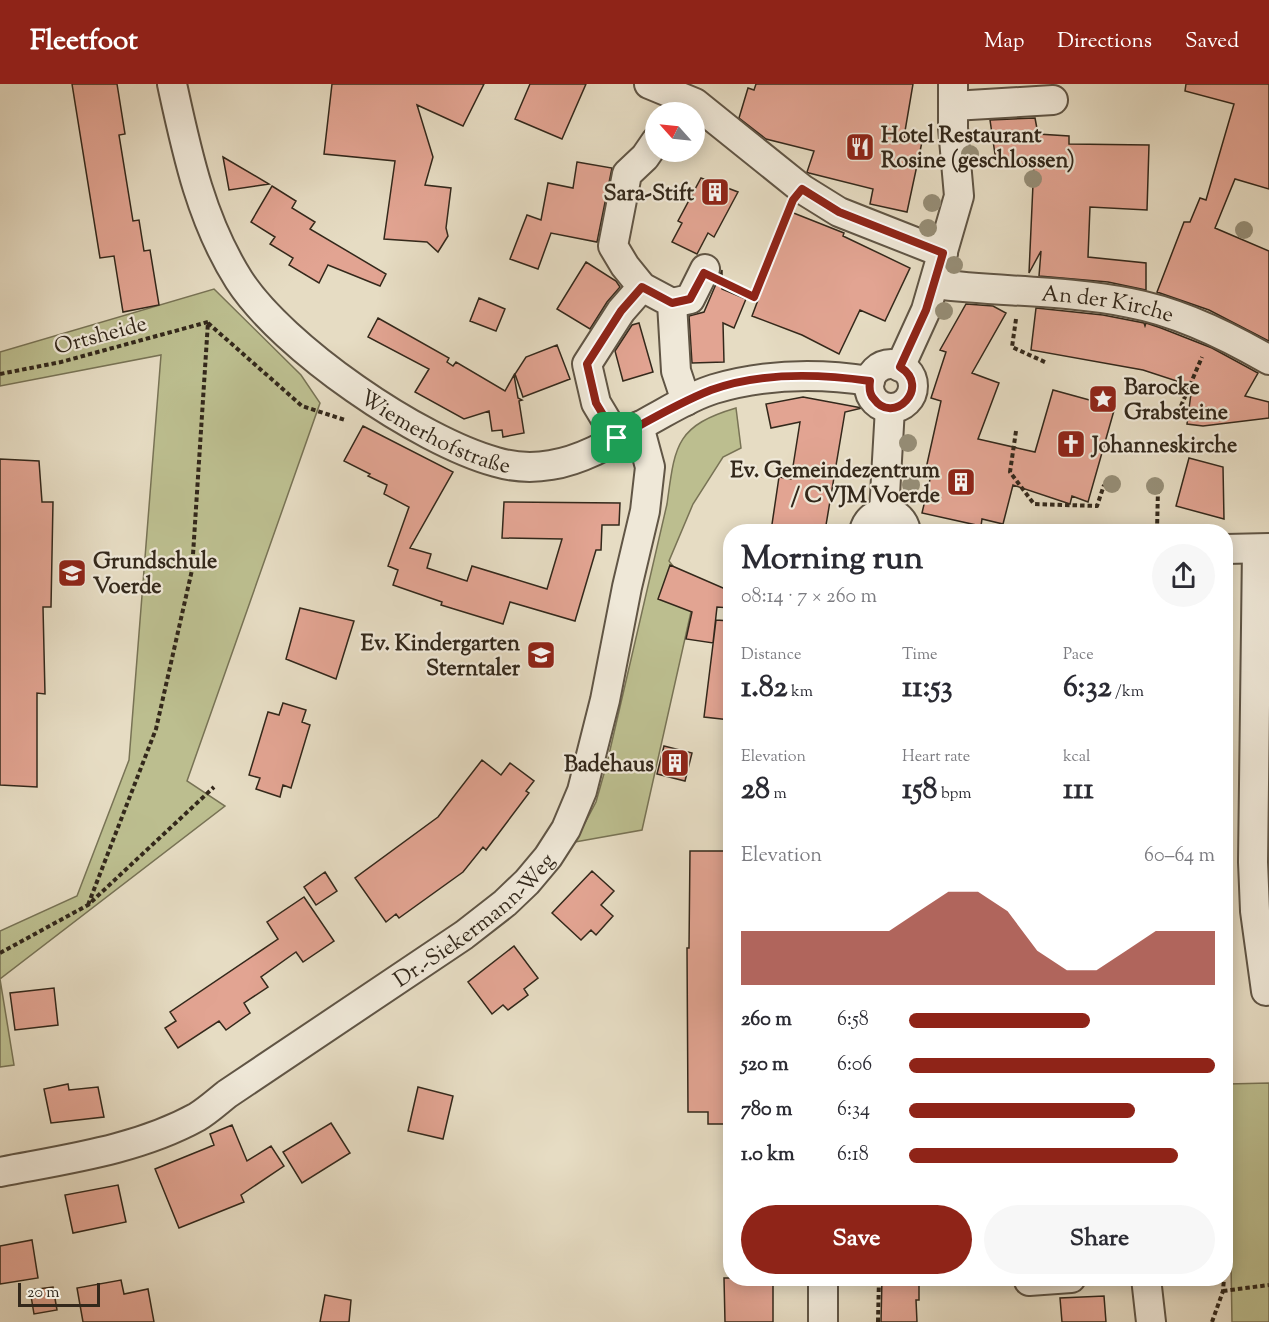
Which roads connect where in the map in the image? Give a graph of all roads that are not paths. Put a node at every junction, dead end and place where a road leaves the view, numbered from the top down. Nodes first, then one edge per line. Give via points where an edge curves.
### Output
1 (172, 84) edge
2 (649, 84) edge
3 (953, 95) edge
4 (678, 98) edge
5 (1053, 100) dead end
6 (645, 157) edge
7 (943, 253) junction
8 (704, 271) road end
9 (934, 284) junction
10 (642, 287) junction
11 (672, 303) junction
12 (1269, 360) edge
13 (900, 367) junction
14 (870, 381) junction
15 (686, 401) junction
16 (890, 408) junction
17 (628, 432) junction
18 (874, 522) edge
19 (903, 524) edge
20 (1263, 548) edge
21 (1233, 549) edge
22 (1266, 991) dead end
23 (0, 1172) edge
24 (823, 1286) edge
25 (1147, 1286) edge
26 (823, 1322) edge
27 (1151, 1322) edge

1 - 17 street, Wiemerhofstraße via 197,189 222,250 240,281 272,320 339,377 445,441 512,466 552,465 586,456
2 - 4 street
3 - 5 street
3 - 7 street via 959,196
4 - 7 street via 695,104 802,189 839,212
6 - 10 street via 627,174 613,246
7 - 9 street
8 - 11 street via 690,299
9 - 12 street, An der Kirche via 1130,303 1172,314 1234,340
9 - 13 street
10 - 11 street
10 - 17 street, Dr.-Siekermann-Weg via 621,311 587,364 596,403
11 - 15 street via 676,371
13 - 14 street via 882,366
13 - 16 street via 911,378 912,393 905,403
14 - 15 street, Wiemerhofstraße via 837,376 766,378 713,389
14 - 16 street via 874,399
15 - 17 street, Wiemerhofstraße
16 - 18 street
17 - 23 street, Dr.-Siekermann-Weg via 650,467 645,511 605,700 582,791 566,829 528,882 464,935 197,1116 146,1139 89,1155
18 - 19 street via 895,514
20 - 21 street
20 - 22 street via 1253,862
24 - 26 street
25 - 27 street

